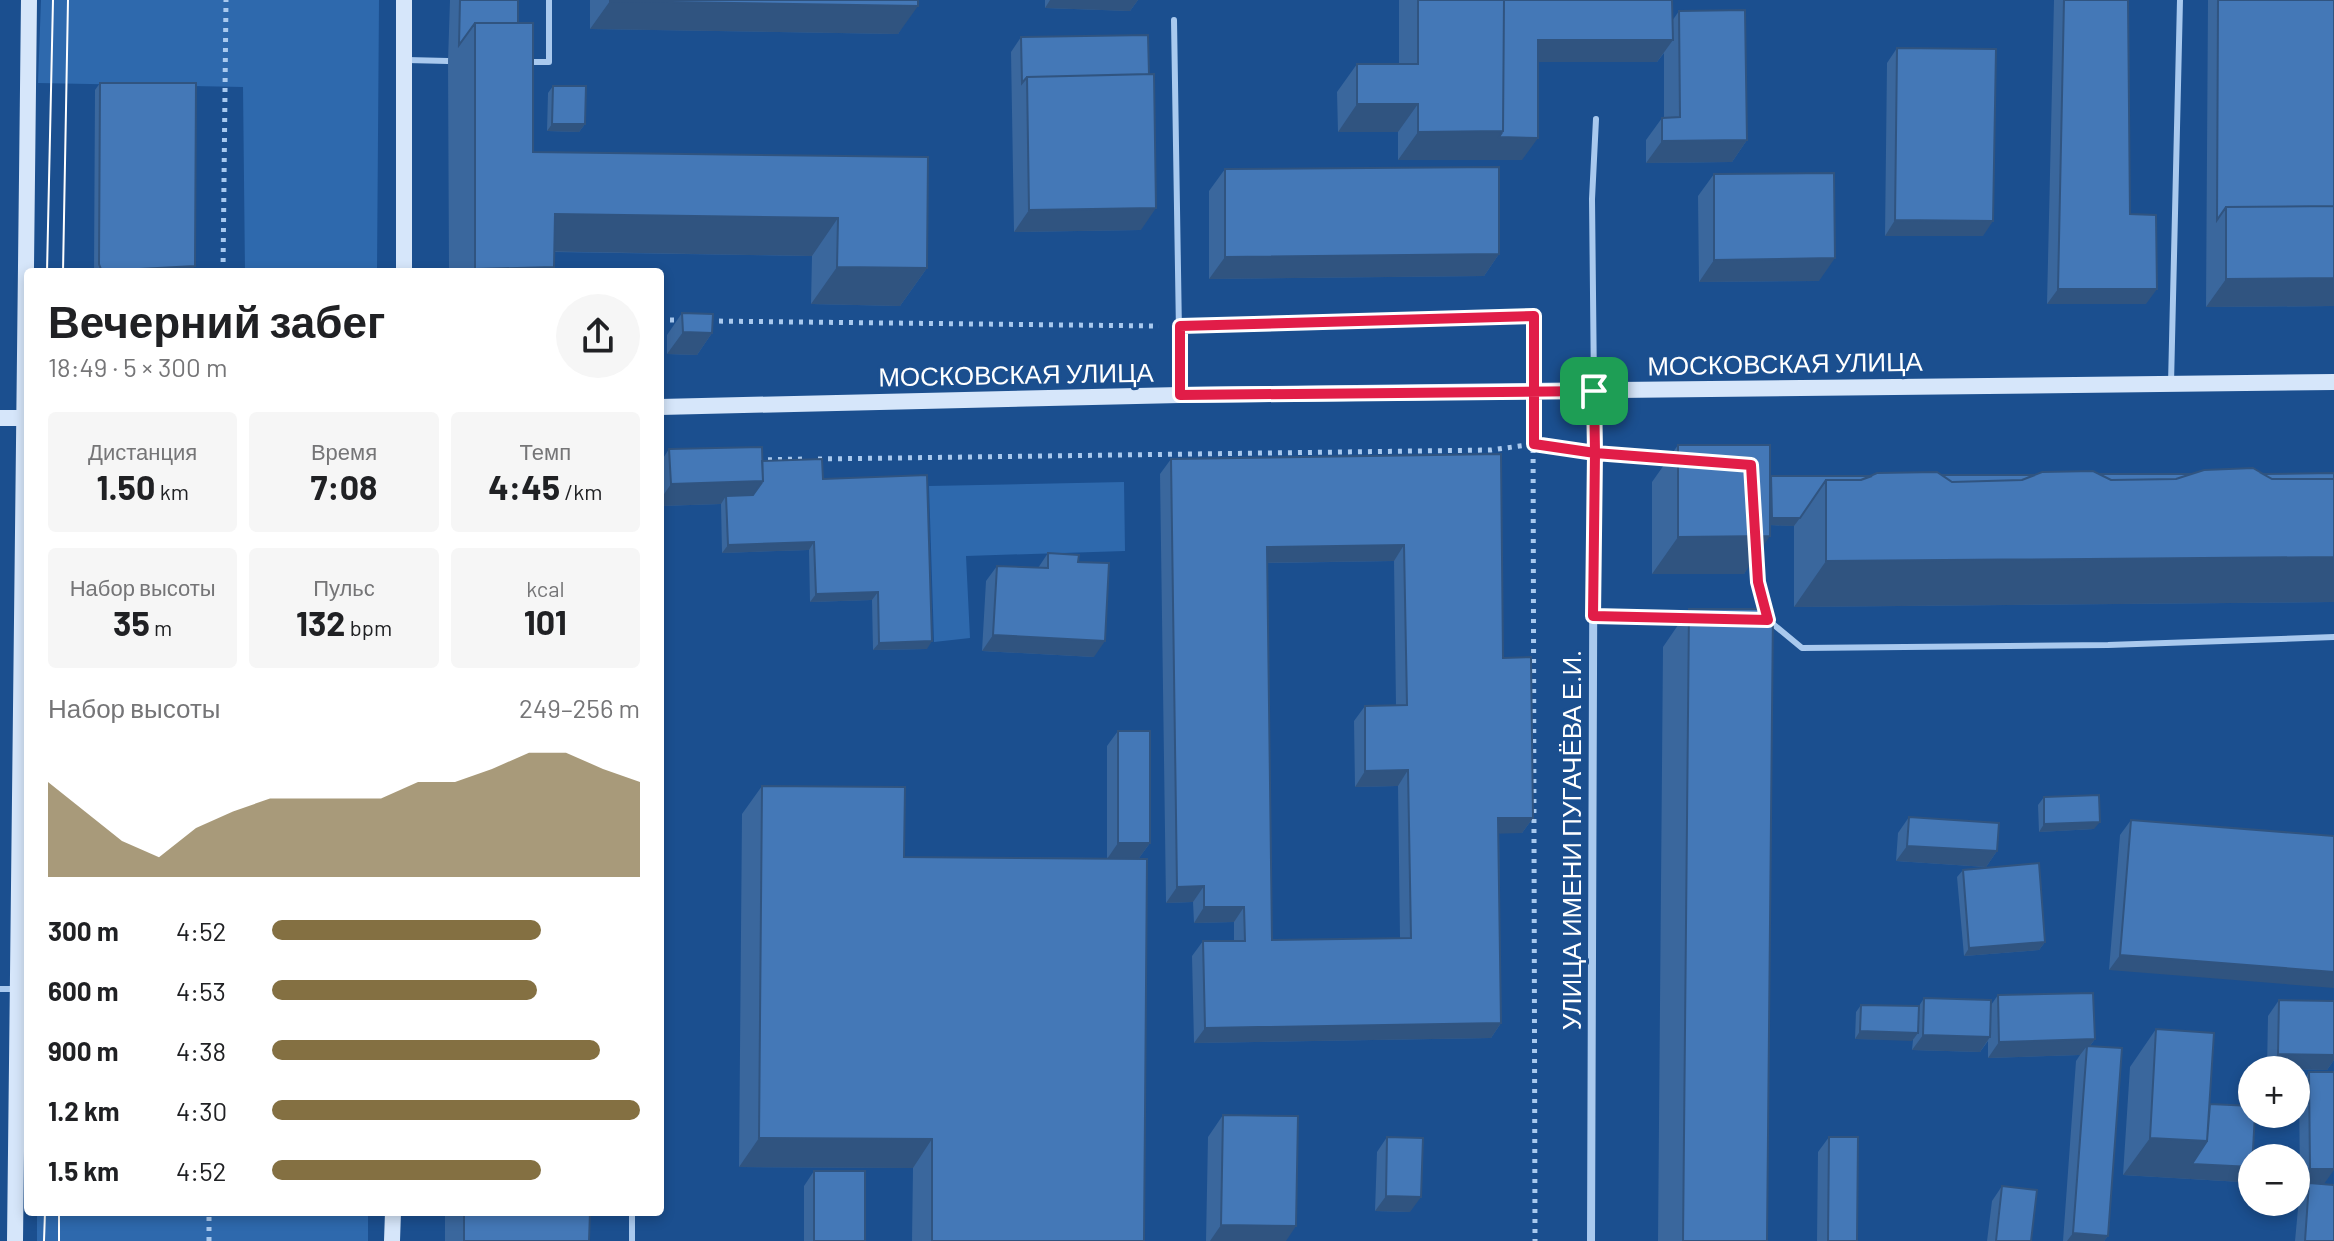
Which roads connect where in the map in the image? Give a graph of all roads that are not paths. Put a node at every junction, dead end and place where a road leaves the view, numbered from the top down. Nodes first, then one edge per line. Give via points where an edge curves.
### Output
1 (29, 0) edge
2 (404, 0) edge
3 (549, 0) edge
4 (2180, 0) edge
5 (1174, 20) dead end
6 (403, 60) junction
7 (448, 61) dead end
8 (521, 61) edge
9 (1596, 119) dead end
10 (27, 268) edge
11 (404, 268) edge
12 (2334, 382) edge
13 (2171, 384) junction
14 (1594, 391) junction
15 (1180, 395) junction
16 (664, 407) edge
17 (0, 418) edge
18 (24, 418) edge
19 (24, 581) edge
20 (1593, 616) junction
21 (1705, 619) edge
22 (1752, 620) edge
23 (2334, 637) edge
24 (0, 989) edge
25 (19, 989) junction
26 (393, 1216) edge
27 (632, 1216) edge
28 (15, 1241) edge
29 (392, 1241) edge
30 (632, 1241) edge
31 (1591, 1241) edge

1 - 10 main road
2 - 6 main road
3 - 8 lane via 549,62
4 - 13 lane
5 - 15 lane
6 - 7 lane
6 - 11 main road
9 - 14 lane
12 - 13 main road, МОСКОВСКАЯ УЛИЦА
13 - 14 main road, МОСКОВСКАЯ УЛИЦА
14 - 15 main road, МОСКОВСКАЯ УЛИЦА
14 - 20 street, УЛИЦА ИМЕНИ ПУГАЧЁВА Е.И.
15 - 16 main road, МОСКОВСКАЯ УЛИЦА
17 - 18 main road
19 - 25 main road
20 - 21 lane
20 - 31 street, УЛИЦА ИМЕНИ ПУГАЧЁВА Е.И.
22 - 23 lane via 1768,620 1802,648
24 - 25 lane
25 - 28 main road
26 - 29 main road
27 - 30 lane

